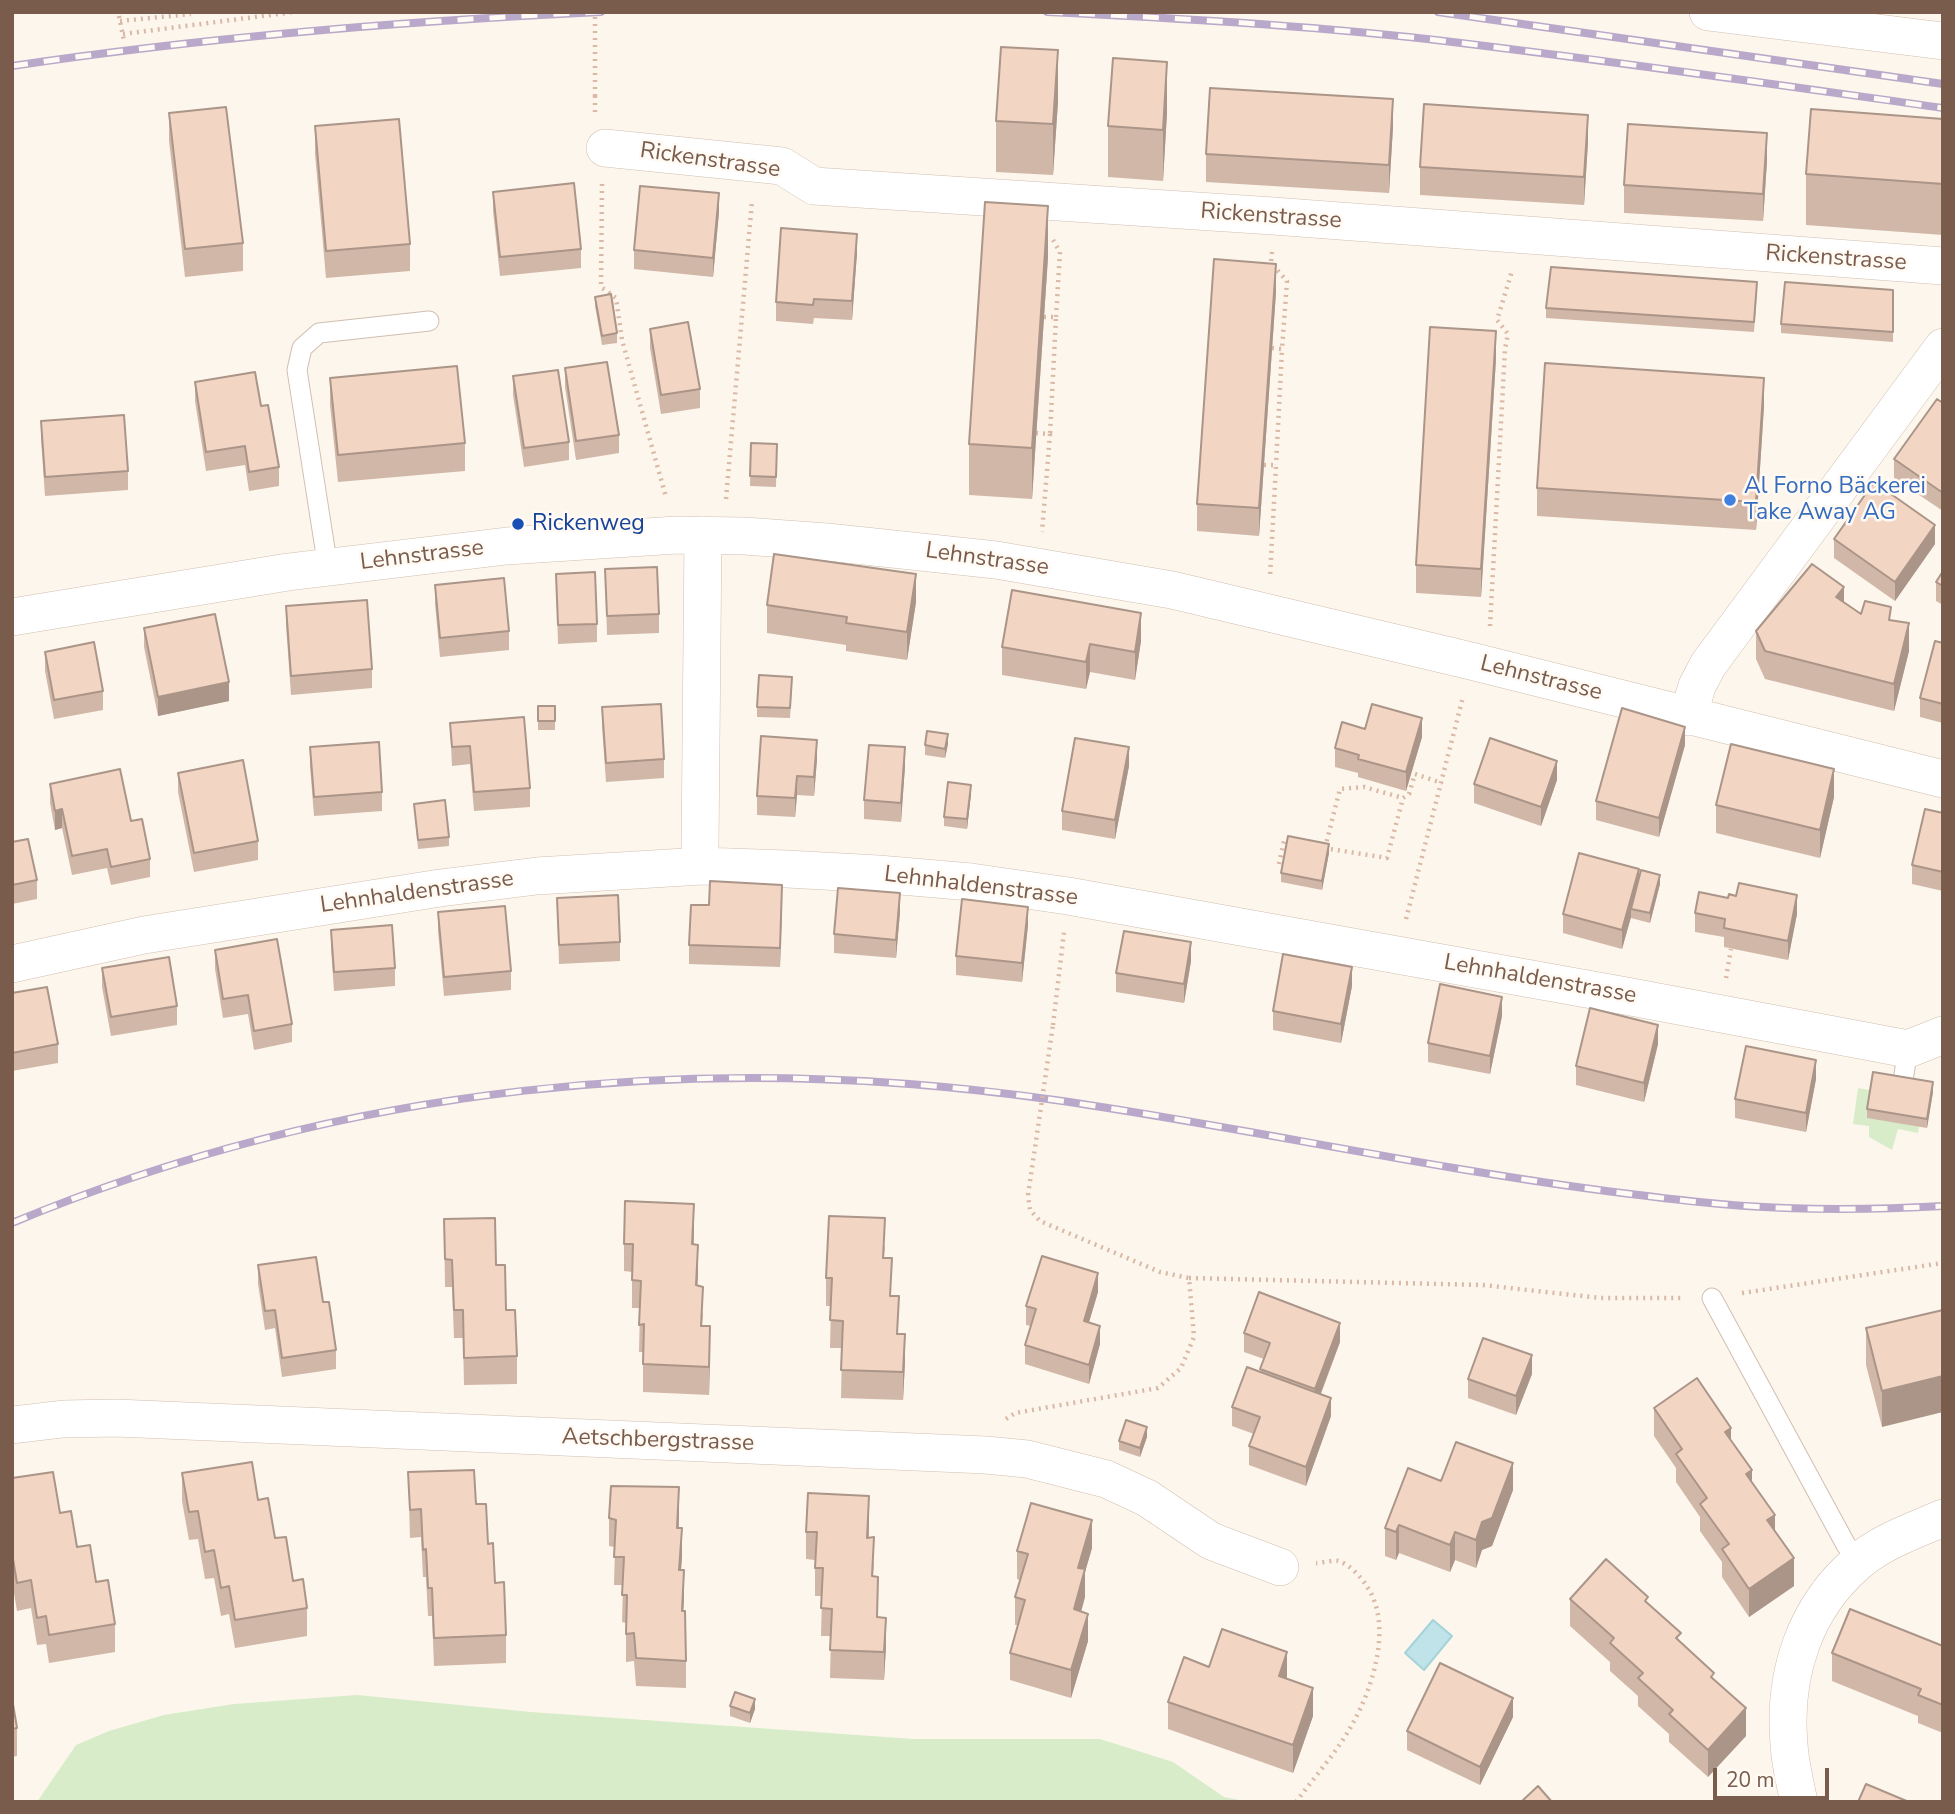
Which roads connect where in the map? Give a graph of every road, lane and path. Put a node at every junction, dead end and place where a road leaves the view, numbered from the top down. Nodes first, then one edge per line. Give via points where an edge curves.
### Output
1 (294, 12) edge
2 (595, 12) edge
3 (1708, 12) edge
4 (191, 14) edge
5 (123, 34) junction
6 (124, 41) dead end
7 (1943, 41) edge
8 (595, 96) dead end
9 (604, 163) joint
10 (747, 237) dead end
11 (1060, 252) dead end
12 (1943, 267) edge
13 (1280, 273) dead end
14 (1507, 291) dead end
15 (1044, 317) edge
16 (1056, 317) junction
17 (429, 321) dead end
18 (1943, 347) edge
19 (1272, 348) edge
20 (1282, 349) junction
21 (1036, 433) edge
22 (1050, 434) junction
23 (1264, 465) edge
24 (1276, 465) junction
25 (725, 504) dead end
26 (669, 507) dead end
27 (703, 535) junction
28 (1042, 536) dead end
29 (328, 568) junction
30 (1269, 579) dead end
31 (12, 617) edge
32 (1490, 620) dead end
33 (1464, 691) dead end
34 (1688, 717) junction
35 (1943, 779) edge
36 (1442, 783) junction
37 (1402, 798) junction
38 (1294, 843) edge
39 (1315, 846) edge
40 (1325, 848) junction
41 (1279, 864) dead end
42 (702, 866) junction
43 (1411, 899) dead end
44 (1064, 925) dead end
45 (1731, 948) edge
46 (12, 964) edge
47 (1725, 984) dead end
48 (1943, 1035) edge
49 (1908, 1049) junction
50 (1902, 1087) edge
51 (1943, 1263) edge
52 (1189, 1278) junction
53 (1712, 1298) junction
54 (12, 1425) edge
55 (997, 1425) dead end
56 (1943, 1518) edge
57 (1859, 1561) junction
58 (1280, 1567) joint
59 (1296, 1802) edge
60 (1799, 1802) edge

1 - 5 path
2 - 8 path, bridge
3 - 7 street
4 - 5 path via 120,19
5 - 6 path
9 - 12 street, Rickenstrasse via 782,166 814,186
9 - 26 path via 601,287 616,298 622,340
10 - 25 path
11 - 16 path
13 - 20 path via 1287,281
14 - 32 path via 1497,320 1508,334
15 - 16 path
16 - 22 path
17 - 29 lane via 319,333 302,348 298,370
18 - 34 street via 1708,665
19 - 20 path
20 - 24 path
21 - 22 path
22 - 28 path
23 - 24 path
24 - 30 path
27 - 29 street, Lehnstrasse via 507,546
27 - 34 street, Lehnstrasse via 996,560 1172,590
27 - 42 street
29 - 31 street, Lehnstrasse
33 - 36 path
34 - 35 street, Lehnstrasse
36 - 37 path via 1415,774 1409,794
36 - 43 path
37 - 40 path via 1364,787 1340,789
37 - 40 path via 1387,858
38 - 41 path via 1284,841
39 - 40 path
42 - 46 street, Lehnhaldenstrasse via 537,876 440,888 144,935
42 - 49 street, Lehnhaldenstrasse via 878,874 1068,896
44 - 52 path, bridge via 1028,1195 1030,1210 1040,1221 1160,1272
45 - 47 path
48 - 49 street
49 - 50 lane
51 - 53 path
52 - 53 path via 1482,1285 1601,1298
52 - 55 path via 1194,1337 1181,1368 1158,1388 1015,1413
53 - 57 lane via 1846,1545
54 - 58 street, Aetschbergstrasse via 116,1418 1027,1459 1106,1479 1147,1498 1211,1541
56 - 57 street
57 - 60 street via 1824,1598 1806,1630 1791,1674 1788,1744
58 - 59 path via 1338,1562 1359,1575 1375,1597 1380,1625 1376,1662 1353,1725

